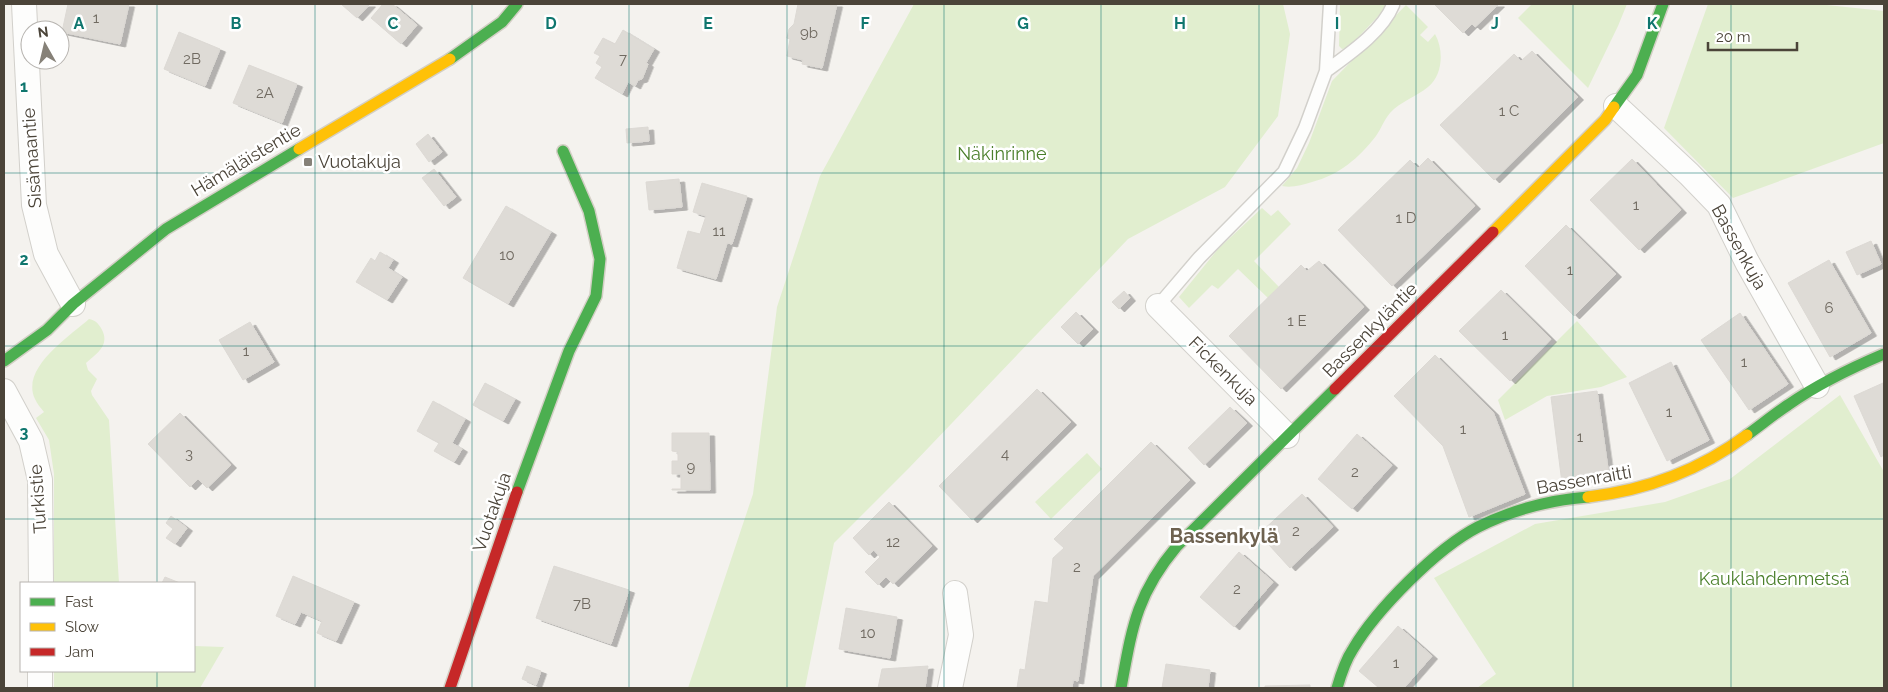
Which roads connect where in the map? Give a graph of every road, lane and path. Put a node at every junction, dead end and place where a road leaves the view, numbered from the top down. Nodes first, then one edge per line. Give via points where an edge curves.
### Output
1 (24, 4) edge
2 (517, 4) edge
3 (1330, 4) edge
4 (1392, 4) edge
5 (1663, 4) edge
6 (1326, 71) junction
7 (1616, 106) junction
8 (562, 151) dead end
9 (73, 304) junction
10 (1158, 306) joint
11 (1884, 354) edge
12 (4, 361) edge
13 (1817, 386) junction
14 (4, 392) edge
15 (1287, 436) junction
16 (41, 582) edge
17 (955, 594) dead end
18 (40, 672) edge
19 (40, 688) edge
20 (450, 688) edge
21 (950, 688) edge
22 (1122, 688) edge
23 (1337, 688) edge

1 - 9 street, Sisämaantie via 34,205 46,254
2 - 9 street, Hämäläistentie via 502,22 454,56 166,229
3 - 6 lane
4 - 6 lane via 1389,15 1359,47
5 - 7 street, Bassenkyläntie via 1637,75
6 - 10 lane via 1284,172 1199,258
7 - 13 street, Bassenkuja via 1719,205 1747,262
7 - 15 street, Bassenkyläntie via 1586,140
8 - 20 street, Vuotakuja via 589,212 600,259 596,296 569,351
9 - 12 street, Hämäläistentie via 47,330
10 - 15 street, Fickenkuja
11 - 13 street, Bassenraitti
13 - 23 street, Bassenraitti via 1703,464 1651,485 1619,493 1544,503 1469,532 1408,584 1353,645
14 - 16 street, Turkistie via 31,441 40,480
15 - 22 street, Bassenkyläntie via 1161,564 1136,614
17 - 21 street via 961,635
18 - 19 street

